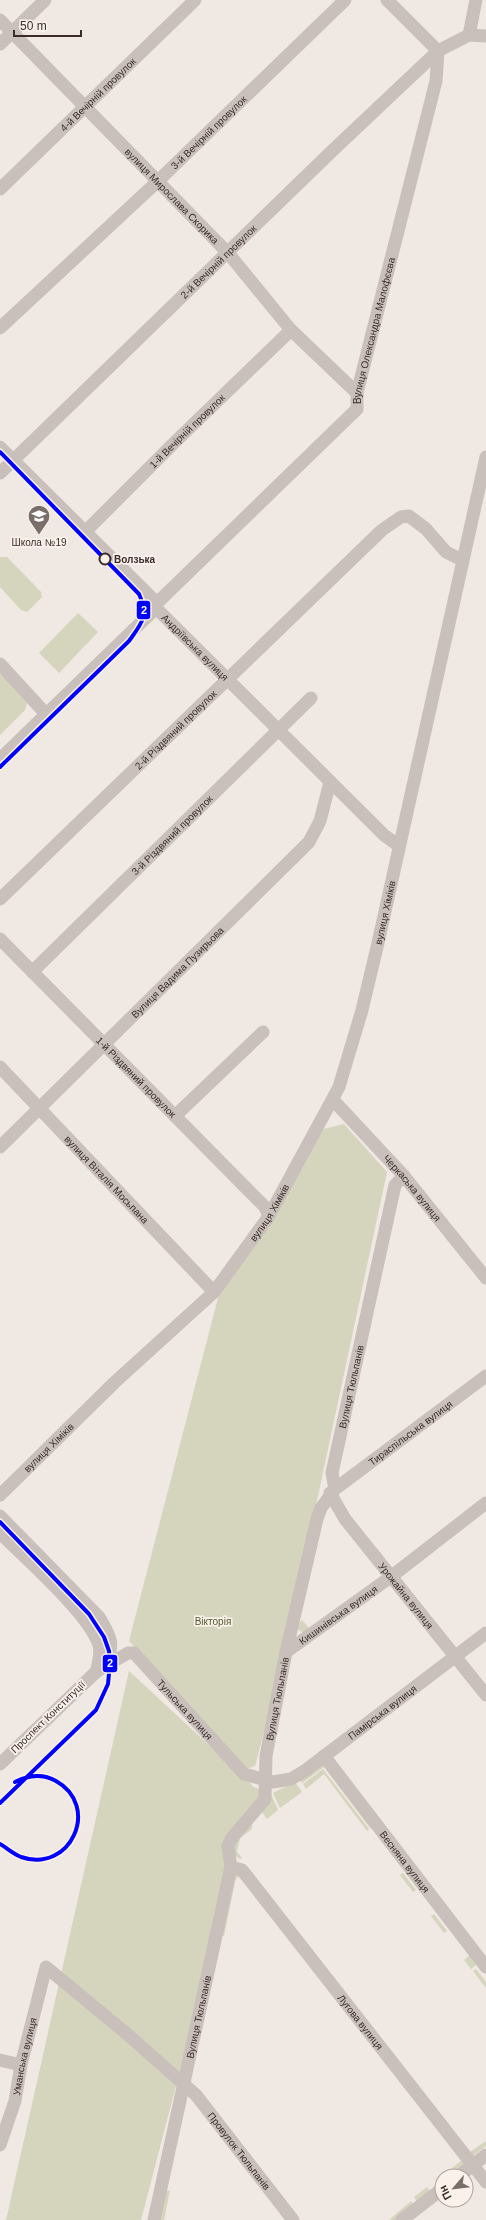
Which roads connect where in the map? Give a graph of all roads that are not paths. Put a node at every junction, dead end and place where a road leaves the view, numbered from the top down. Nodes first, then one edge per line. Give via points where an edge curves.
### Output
1 (45, 0) edge
2 (195, 0) edge
3 (345, 0) edge
4 (387, 0) edge
5 (476, 0) edge
6 (0, 20) edge
7 (12, 32) junction
8 (469, 35) junction
9 (486, 36) edge
10 (0, 44) edge
11 (438, 51) junction
12 (84, 107) junction
13 (158, 181) junction
14 (0, 189) edge
15 (228, 253) junction
16 (0, 328) edge
17 (291, 330) junction
18 (357, 393) junction
19 (0, 447) edge
20 (486, 457) edge
21 (13, 460) junction
22 (0, 473) edge
23 (84, 533) junction
24 (462, 560) junction
25 (157, 606) junction
26 (0, 664) edge
27 (228, 678) junction
28 (311, 698) dead end
29 (46, 714) junction
30 (278, 730) junction
31 (0, 759) edge
32 (330, 782) junction
33 (399, 846) junction
34 (0, 899) edge
35 (0, 939) edge
36 (32, 972) junction
37 (262, 1032) dead end
38 (103, 1043) junction
39 (0, 1067) edge
40 (334, 1101) junction
41 (40, 1108) junction
42 (175, 1116) junction
43 (0, 1147) edge
44 (404, 1176) junction
45 (269, 1216) junction
46 (486, 1278) edge
47 (214, 1292) junction
48 (486, 1376) edge
49 (332, 1491) junction
50 (0, 1495) edge
51 (486, 1503) edge
52 (0, 1516) edge
53 (0, 1533) edge
54 (392, 1576) junction
55 (486, 1633) edge
56 (286, 1652) junction
57 (456, 1656) junction
58 (97, 1671) junction
59 (486, 1695) edge
60 (324, 1756) junction
61 (0, 1764) edge
62 (270, 1782) junction
63 (231, 1867) junction
64 (46, 1967) joint
65 (486, 1967) edge
66 (0, 2060) edge
67 (21, 2065) junction
68 (183, 2084) junction
69 (0, 2145) edge
70 (486, 2155) edge
71 (474, 2165) junction
72 (470, 2168) edge
73 (486, 2182) edge
74 (434, 2195) edge
75 (154, 2220) edge
76 (293, 2220) edge
77 (402, 2220) edge

1 - 7 street
2 - 12 street, 4-й Вечірній провулок
3 - 13 street, 3-й Вечірній провулок
4 - 11 street
5 - 8 street
6 - 7 street, вулиця Мирослава Скорика
7 - 10 street
7 - 12 street, вулиця Мирослава Скорика
8 - 9 street
8 - 11 street, 2-й Вечірній провулок
11 - 15 street, 2-й Вечірній провулок
11 - 18 street, Вулиця Олександра Малофєєва via 436,81
12 - 13 street, вулиця Мирослава Скорика
12 - 14 street, 4-й Вечірній провулок
13 - 15 street, вулиця Мирослава Скорика
13 - 16 street, 3-й Вечірній провулок
15 - 17 street, вулиця Мирослава Скорика
15 - 21 street, 2-й Вечірній провулок
17 - 18 street, вулиця Мирослава Скорика
17 - 23 street, 1-й Вечірній провулок
18 - 25 street, Вулиця Олександра Малофєєва via 356,409
19 - 21 street, Андріївська вулиця
20 - 24 street, вулиця Хіміків
21 - 22 street, 2-й Вечірній провулок
21 - 23 street, Андріївська вулиця
23 - 25 street, Андріївська вулиця
24 - 27 street, 2-й Різдвяний провулок via 446,552 417,521 409,516 401,517 382,530
24 - 33 street, вулиця Хіміків
25 - 27 street, Андріївська вулиця
25 - 29 street, Вулиця Олександра Малофєєва
26 - 29 street
27 - 30 street, Андріївська вулиця
27 - 34 street, 2-й Різдвяний провулок
28 - 30 street, 3-й Різдвяний провулок
29 - 31 street, Вулиця Олександра Малофєєва
30 - 32 street, Андріївська вулиця
30 - 36 street, 3-й Різдвяний провулок
32 - 33 street, Андріївська вулиця via 384,835
32 - 38 street, Вулиця Вадима Пузирьова via 320,821 309,842
33 - 40 street, вулиця Хіміків via 362,1010
35 - 36 street, 1-й Різдвяний провулок
36 - 38 street, 1-й Різдвяний провулок
37 - 42 street
38 - 41 street, Вулиця Вадима Пузирьова
38 - 42 street, 1-й Різдвяний провулок
39 - 41 street, вулиця Віталія Мосьпана
40 - 44 street, Черкаська вулиця
40 - 45 street, вулиця Хіміків
41 - 43 street, Вулиця Вадима Пузирьова
41 - 47 street, вулиця Віталія Мосьпана
42 - 45 street, 1-й Різдвяний провулок via 265,1206
44 - 46 street, Черкаська вулиця
44 - 49 street, Вулиця Тюльпанів via 395,1185 332,1473
45 - 47 street, вулиця Хіміків
47 - 50 street, вулиця Хіміків via 115,1382
48 - 49 street, Тираспільська вулиця
49 - 54 street, Урожайна вулиця via 345,1519
49 - 56 street, Вулиця Тюльпанів via 317,1519
51 - 54 street, Кишинівська вулиця
52 - 58 street via 99,1617 107,1630 111,1644 109,1655
53 - 58 street via 61,1594 91,1630 99,1645
54 - 56 street, Кишинівська вулиця
54 - 57 street, Урожайна вулиця
55 - 57 street, Памірська вулиця
56 - 62 street, Вулиця Тюльпанів via 266,1756
57 - 59 street, Урожайна вулиця
57 - 60 street, Памірська вулиця
58 - 61 street, Проспект Конституції
58 - 62 street, Тульська вулиця via 128,1653 134,1653 244,1774
60 - 62 street, Памірська вулиця via 291,1779
60 - 65 street, Весняна вулиця
62 - 63 street, Вулиця Тюльпанів via 265,1799 231,1839 228,1846
63 - 68 street, Вулиця Тюльпанів
63 - 71 street, Лугова вулиця via 242,1870
64 - 67 street, Уманська вулиця
64 - 68 street, Провулок Тюльпанів
66 - 67 street
67 - 69 street, Уманська вулиця via 15,2101
68 - 75 street, Вулиця Тюльпанів
68 - 76 street, Провулок Тюльпанів via 196,2095
70 - 71 street
71 - 72 street
71 - 73 street, Лугова вулиця
74 - 77 street

